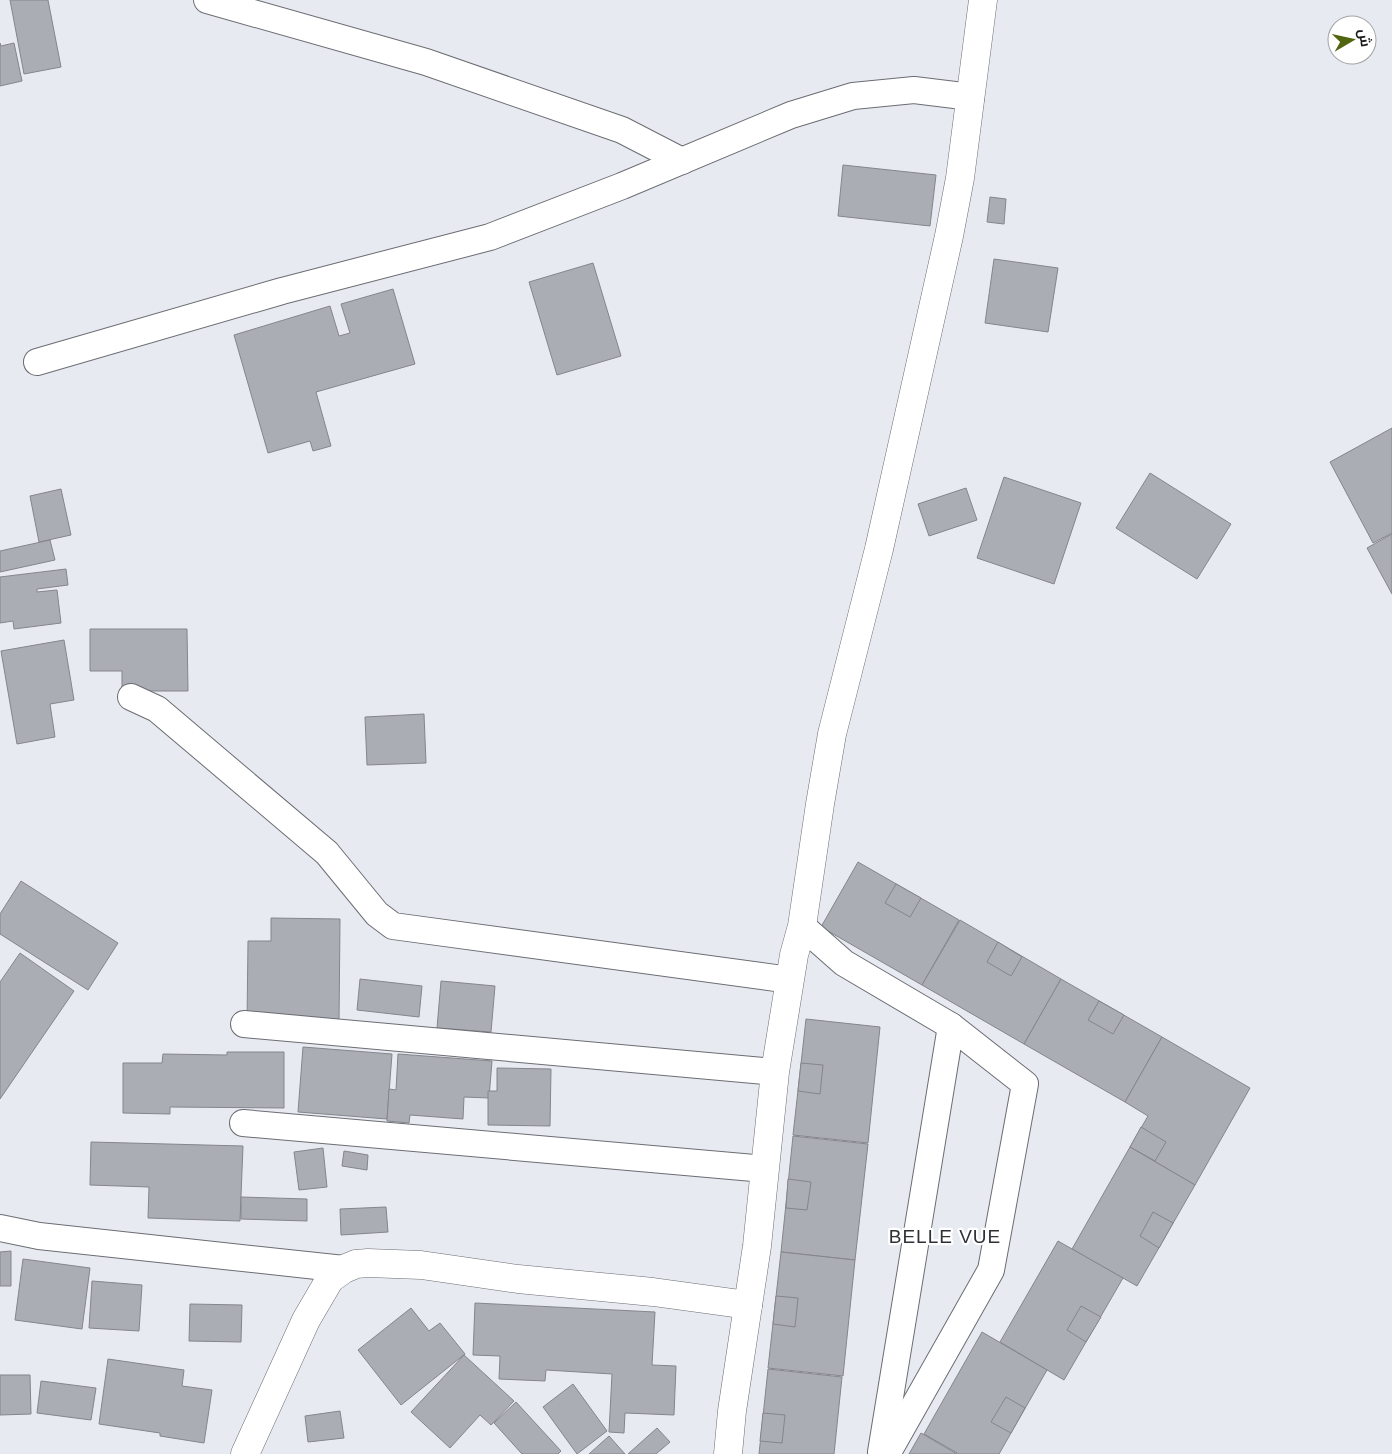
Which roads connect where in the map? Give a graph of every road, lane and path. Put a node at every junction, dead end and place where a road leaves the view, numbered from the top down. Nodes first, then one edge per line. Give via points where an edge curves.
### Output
1 (207, 0) edge
2 (983, 0) edge
3 (971, 97) junction
4 (682, 161) junction
5 (37, 362) dead end
6 (131, 697) dead end
7 (802, 926) junction
8 (790, 980) junction
9 (244, 1024) dead end
10 (951, 1026) junction
11 (775, 1072) junction
12 (243, 1123) dead end
13 (765, 1169) junction
14 (0, 1228) edge
15 (344, 1269) junction
16 (748, 1305) junction
17 (246, 1454) edge
18 (728, 1454) edge
19 (880, 1454) edge
20 (887, 1454) edge

1 - 4 street via 426,62 622,130
2 - 3 main road
3 - 4 street via 914,90 853,96 791,115
3 - 7 main road via 960,178 928,336 832,734
4 - 5 street via 490,237 282,291
6 - 8 street via 157,708 327,854 377,914 393,926
7 - 8 main road
7 - 10 street via 844,963
8 - 11 main road
9 - 11 street
10 - 19 street
10 - 20 street via 1025,1084 991,1270
11 - 13 main road
12 - 13 street
13 - 16 main road
14 - 15 street via 39,1236
15 - 16 main road via 368,1263 421,1265
15 - 17 main road via 330,1278 306,1320
16 - 18 main road

